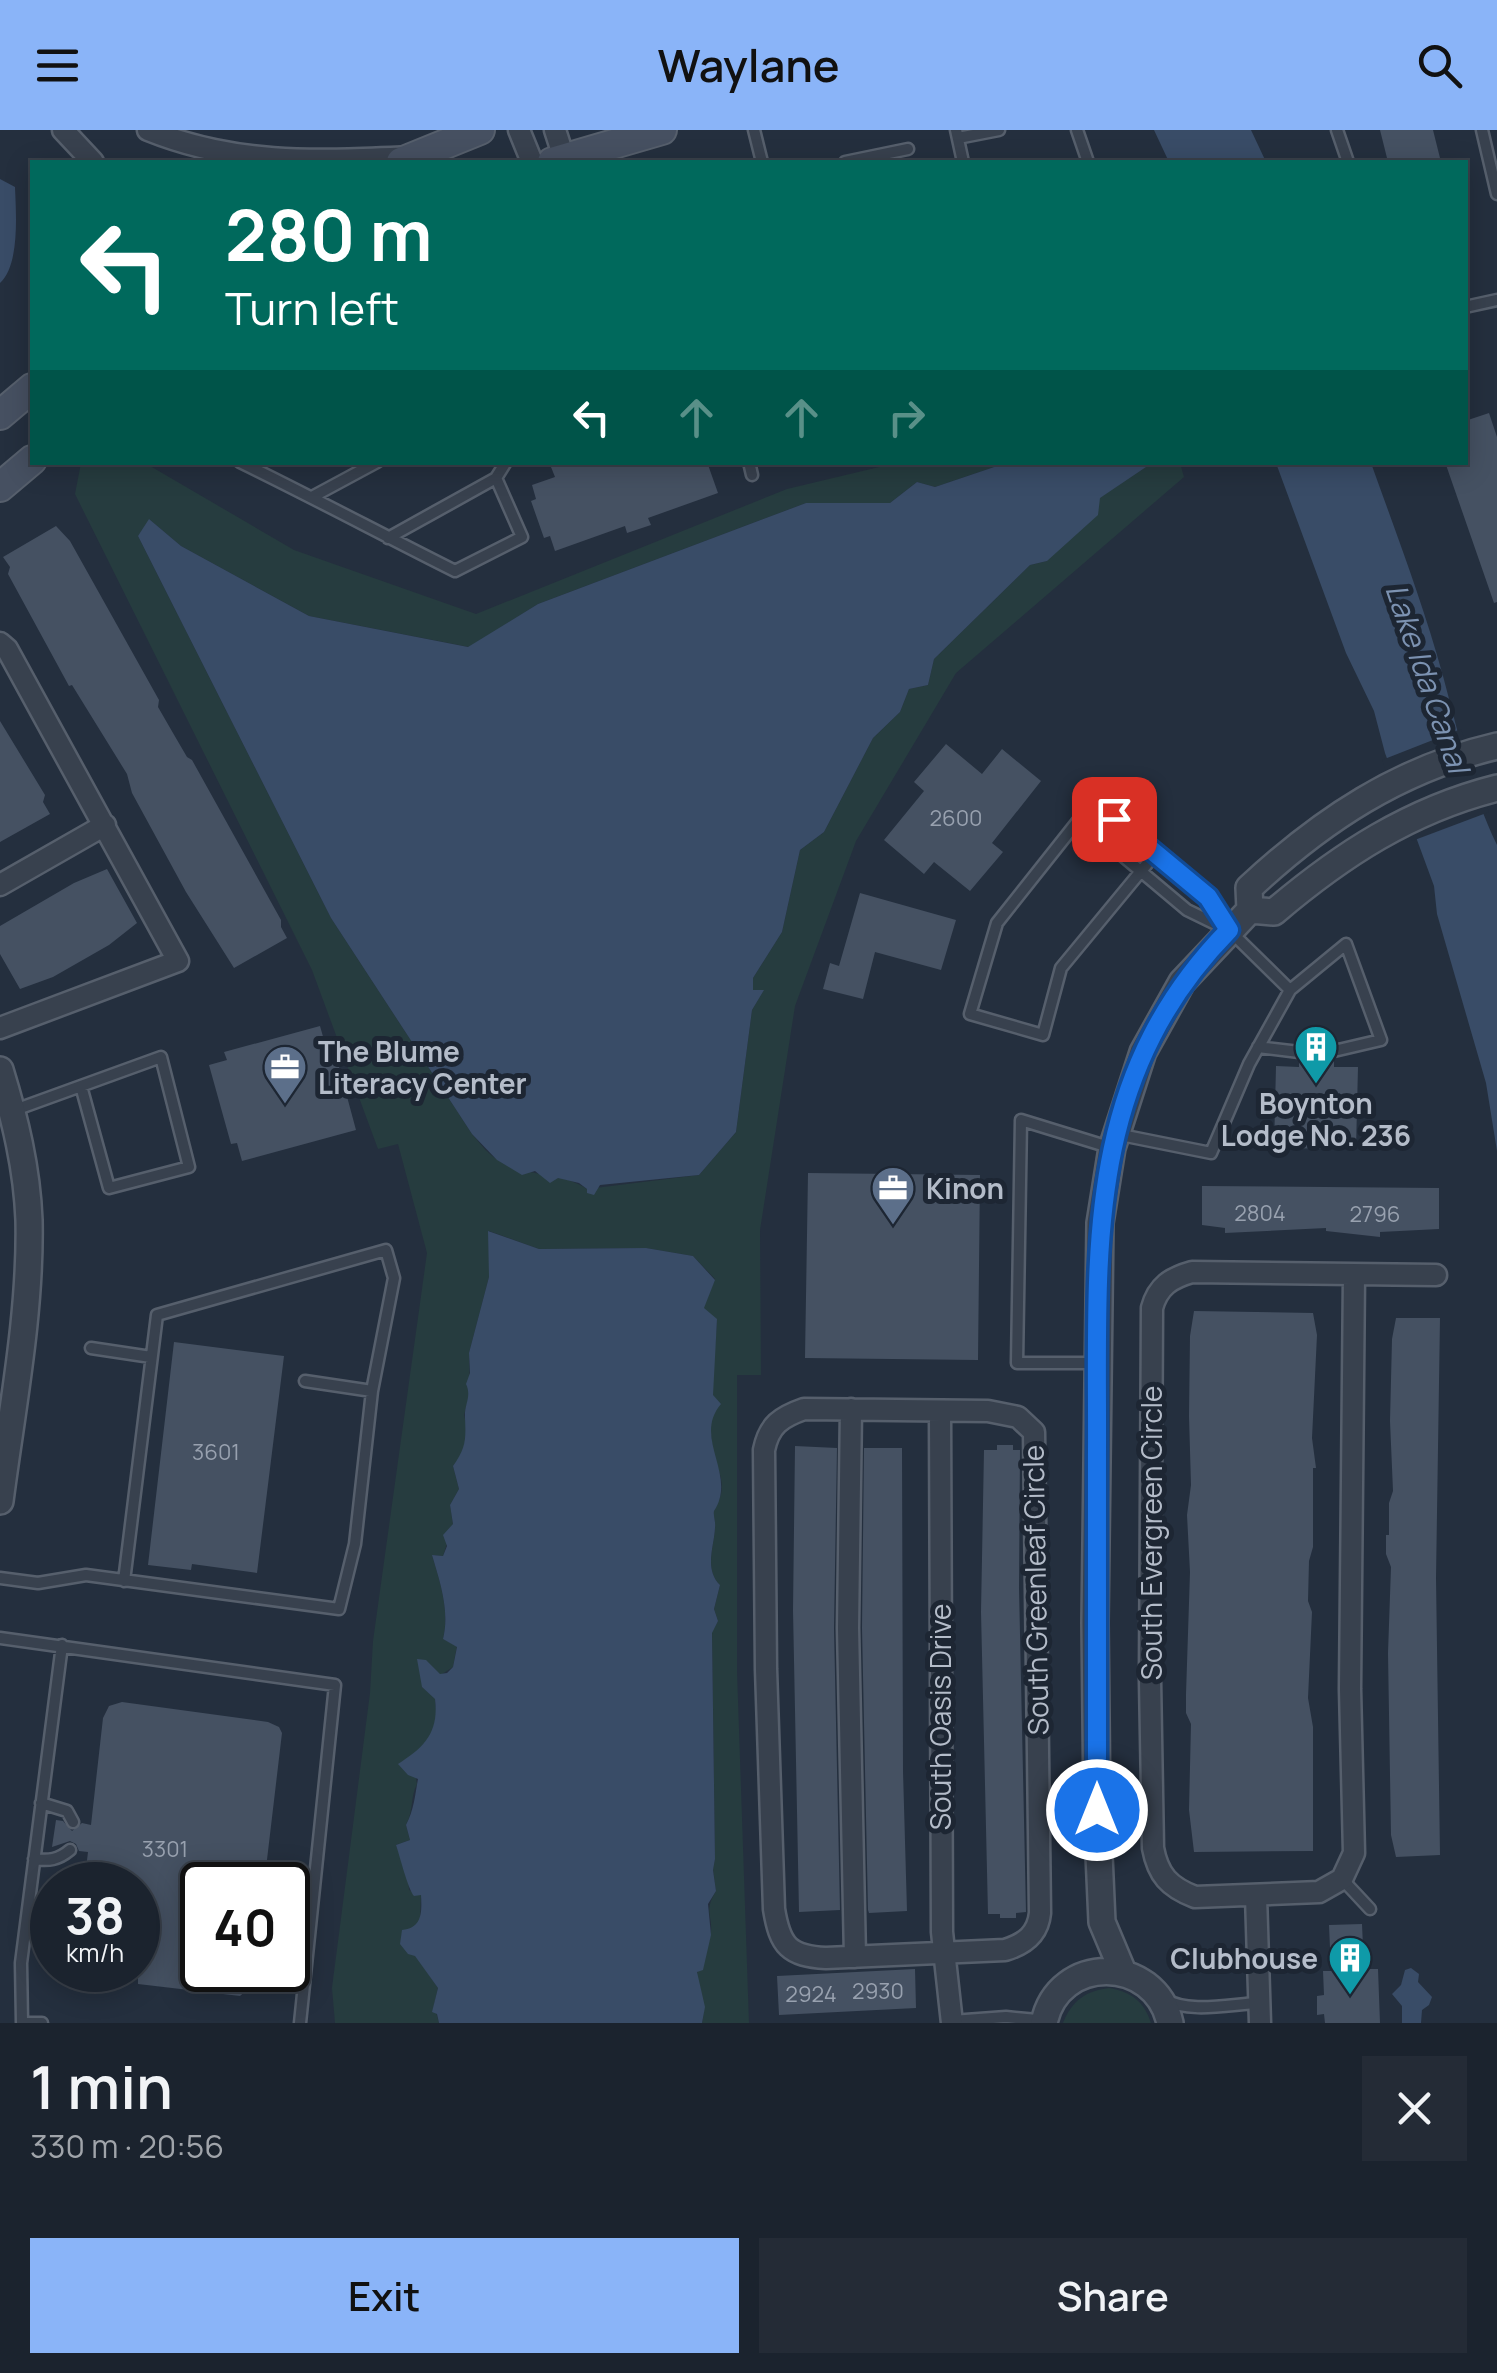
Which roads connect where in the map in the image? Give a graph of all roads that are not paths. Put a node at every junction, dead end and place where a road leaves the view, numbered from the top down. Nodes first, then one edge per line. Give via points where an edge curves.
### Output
1 (63, 130) edge
2 (148, 130) edge
3 (480, 130) edge
4 (519, 130) edge
5 (555, 130) edge
6 (662, 130) edge
7 (754, 130) edge
8 (998, 130) edge
9 (1077, 130) edge
10 (1338, 130) edge
11 (1482, 130) edge
12 (957, 134) edge
13 (908, 149) dead end
14 (91, 160) edge
15 (290, 160) edge
16 (407, 160) edge
17 (531, 160) edge
18 (561, 160) edge
19 (564, 160) edge
20 (762, 160) edge
21 (855, 160) edge
22 (963, 160) edge
23 (1087, 160) edge
24 (1347, 160) edge
25 (1497, 194) edge
26 (1497, 300) edge
27 (1468, 306) edge
28 (30, 390) edge
29 (0, 416) edge
30 (30, 462) edge
31 (246, 465) edge
32 (371, 465) edge
33 (504, 465) edge
34 (750, 465) edge
35 (752, 476) dead end
36 (496, 478) junction
37 (0, 487) edge
38 (312, 497) junction
39 (388, 538) junction
40 (0, 643) edge
41 (1496, 747) edge
42 (1497, 788) edge
43 (1081, 821) junction
44 (105, 825) junction
45 (1156, 852) junction
46 (1141, 872) junction
47 (0, 885) edge
48 (1250, 910) junction
49 (1229, 930) junction
50 (1290, 990) junction
51 (0, 1028) edge
52 (1258, 1047) junction
53 (1334, 1051) dead end
54 (1300, 1052) dead end
55 (0, 1070) edge
56 (80, 1086) junction
57 (6, 1113) edge
58 (1114, 1141) junction
59 (1354, 1275) junction
60 (1436, 1275) dead end
61 (91, 1348) dead end
62 (151, 1357) junction
63 (1097, 1363) junction
64 (305, 1381) dead end
65 (372, 1391) junction
66 (850, 1409) junction
67 (940, 1410) junction
68 (0, 1501) edge
69 (0, 1578) edge
70 (124, 1581) junction
71 (0, 1638) edge
72 (62, 1645) junction
73 (41, 1804) junction
74 (74, 1822) dead end
75 (70, 1850) dead end
76 (34, 1859) junction
77 (1342, 1878) junction
78 (1256, 1896) junction
79 (1370, 1910) dead end
80 (1102, 1922) junction
81 (946, 1952) junction
82 (856, 1957) junction
83 (1123, 1972) junction
84 (1082, 1974) junction
85 (1158, 1996) junction
86 (1260, 2013) edge
87 (1039, 2019) edge
88 (23, 2022) edge
89 (952, 2022) edge
90 (42, 2023) edge
91 (300, 2023) edge
92 (1170, 2023) edge

1 - 14 street
2 - 15 street via 193,147
3 - 16 main road
4 - 17 street
5 - 18 street
6 - 19 main road
7 - 20 lane
8 - 12 lane
9 - 23 lane
10 - 24 lane
11 - 25 lane
12 - 22 lane
13 - 21 lane
26 - 27 lane
28 - 29 main road
30 - 37 main road
31 - 38 lane
32 - 38 lane
33 - 36 lane
34 - 35 lane
36 - 39 lane
36 - 39 lane via 522,536 454,571
38 - 39 lane
40 - 44 street
41 - 48 street via 1410,774 1364,797 1249,888
42 - 48 street via 1378,834 1274,912
43 - 45 lane via 1094,802
43 - 46 lane
43 - 46 lane via 997,923 970,1014 1043,1035 1061,968
44 - 47 street
44 - 51 street via 178,960
45 - 46 lane
45 - 49 lane via 1208,897
46 - 49 lane via 1193,914
48 - 49 street
49 - 50 lane
49 - 58 street via 1171,999 1135,1070
50 - 52 lane
50 - 53 lane via 1346,944 1381,1040
52 - 54 lane
52 - 58 lane via 1211,1153
55 - 57 street
56 - 56 lane via 161,1057 189,1168 109,1188
56 - 57 lane
57 - 68 street via 27,1192 28,1259
58 - 63 street via 1100,1224
58 - 63 lane via 1021,1120 1017,1362
59 - 60 street, South Evergreen Circle
59 - 77 street via 1354,1854
59 - 78 street, South Evergreen Circle via 1192,1272 1164,1284 1152,1308 1156,1865 1163,1878 1194,1897
61 - 62 lane
62 - 65 lane via 157,1316 386,1250 394,1278
62 - 70 lane
63 - 80 street
64 - 65 lane
65 - 70 lane via 355,1544 339,1609
66 - 67 street, South Greenleaf Circle
66 - 82 street
66 - 82 street, South Greenleaf Circle via 804,1409 786,1415 767,1435 766,1649 776,1922 781,1938 802,1957
67 - 81 street, South Oasis Drive
67 - 81 street, South Greenleaf Circle via 1008,1413 1034,1432 1036,1444 1039,1924 1019,1946
69 - 70 lane
71 - 72 lane
72 - 73 lane
72 - 91 lane via 335,1684
73 - 74 lane via 67,1811
73 - 76 lane
75 - 76 lane via 61,1858
76 - 88 lane via 21,1964
77 - 78 street, South Evergreen Circle via 1319,1892
77 - 79 lane
78 - 86 street
80 - 83 street
80 - 84 street
81 - 82 street, South Greenleaf Circle
81 - 89 street, South Oasis Drive
83 - 84 street
83 - 85 street
84 - 87 street
85 - 86 lane via 1173,2004
85 - 92 street
87 - 89 lane
88 - 90 lane

